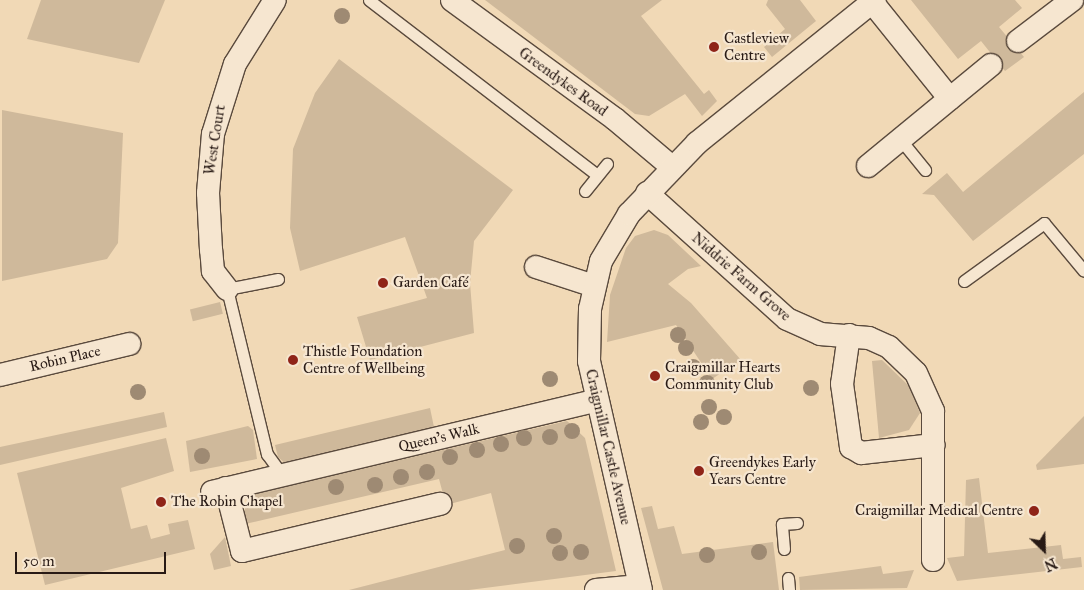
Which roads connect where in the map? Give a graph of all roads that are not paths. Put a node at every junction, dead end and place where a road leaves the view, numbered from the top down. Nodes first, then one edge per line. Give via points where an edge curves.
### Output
1 (275, 0) edge
2 (369, 0) edge
3 (452, 0) edge
4 (874, 1) edge
5 (1061, 3) edge
6 (1018, 41) dead end
7 (990, 65) dead end
8 (950, 99) junction
9 (900, 139) junction
10 (607, 164) dead end
11 (868, 166) dead end
12 (672, 167) junction
13 (925, 170) dead end
14 (597, 175) junction
15 (585, 191) dead end
16 (647, 193) junction
17 (536, 267) dead end
18 (1084, 271) edge
19 (278, 278) dead end
20 (964, 281) dead end
21 (594, 286) junction
22 (227, 289) junction
23 (848, 335) junction
24 (129, 344) dead end
25 (0, 374) edge
26 (595, 401) junction
27 (934, 445) junction
28 (282, 475) junction
29 (440, 504) dead end
30 (798, 522) dead end
31 (784, 549) dead end
32 (934, 560) dead end
33 (788, 578) dead end
34 (641, 588) edge
35 (596, 590) edge
36 (789, 590) edge

1 - 22 street, West Court via 235,64 213,134 208,186 211,250 213,271
2 - 14 lane
3 - 12 street, Greendykes Road via 615,120
4 - 8 street, Craigmillar Castle Avenue
4 - 12 street, Craigmillar Castle Avenue
5 - 6 street
7 - 8 street
8 - 9 street
9 - 11 street
9 - 13 lane
10 - 14 lane
12 - 16 street, Craigmillar Castle Avenue
14 - 15 lane
16 - 21 street, Craigmillar Castle Avenue via 617,231
16 - 23 street, Niddrie Farm Grove via 787,319 806,330
17 - 21 street
18 - 20 lane via 1044,223
19 - 22 lane
21 - 26 street, Craigmillar Castle Avenue via 588,333
22 - 28 lane via 267,454
23 - 27 street, Niddrie Farm Grove via 889,347 916,373 930,399
23 - 27 street via 842,384 851,447 861,452
24 - 25 street, Robin Place
26 - 28 street, Queen's Walk
26 - 34 street, Craigmillar Castle Avenue
27 - 32 street, Niddrie Farm Grove
28 - 29 street, Queen's Walk via 219,490 242,551
30 - 31 lane via 782,524
33 - 36 lane
34 - 35 street

